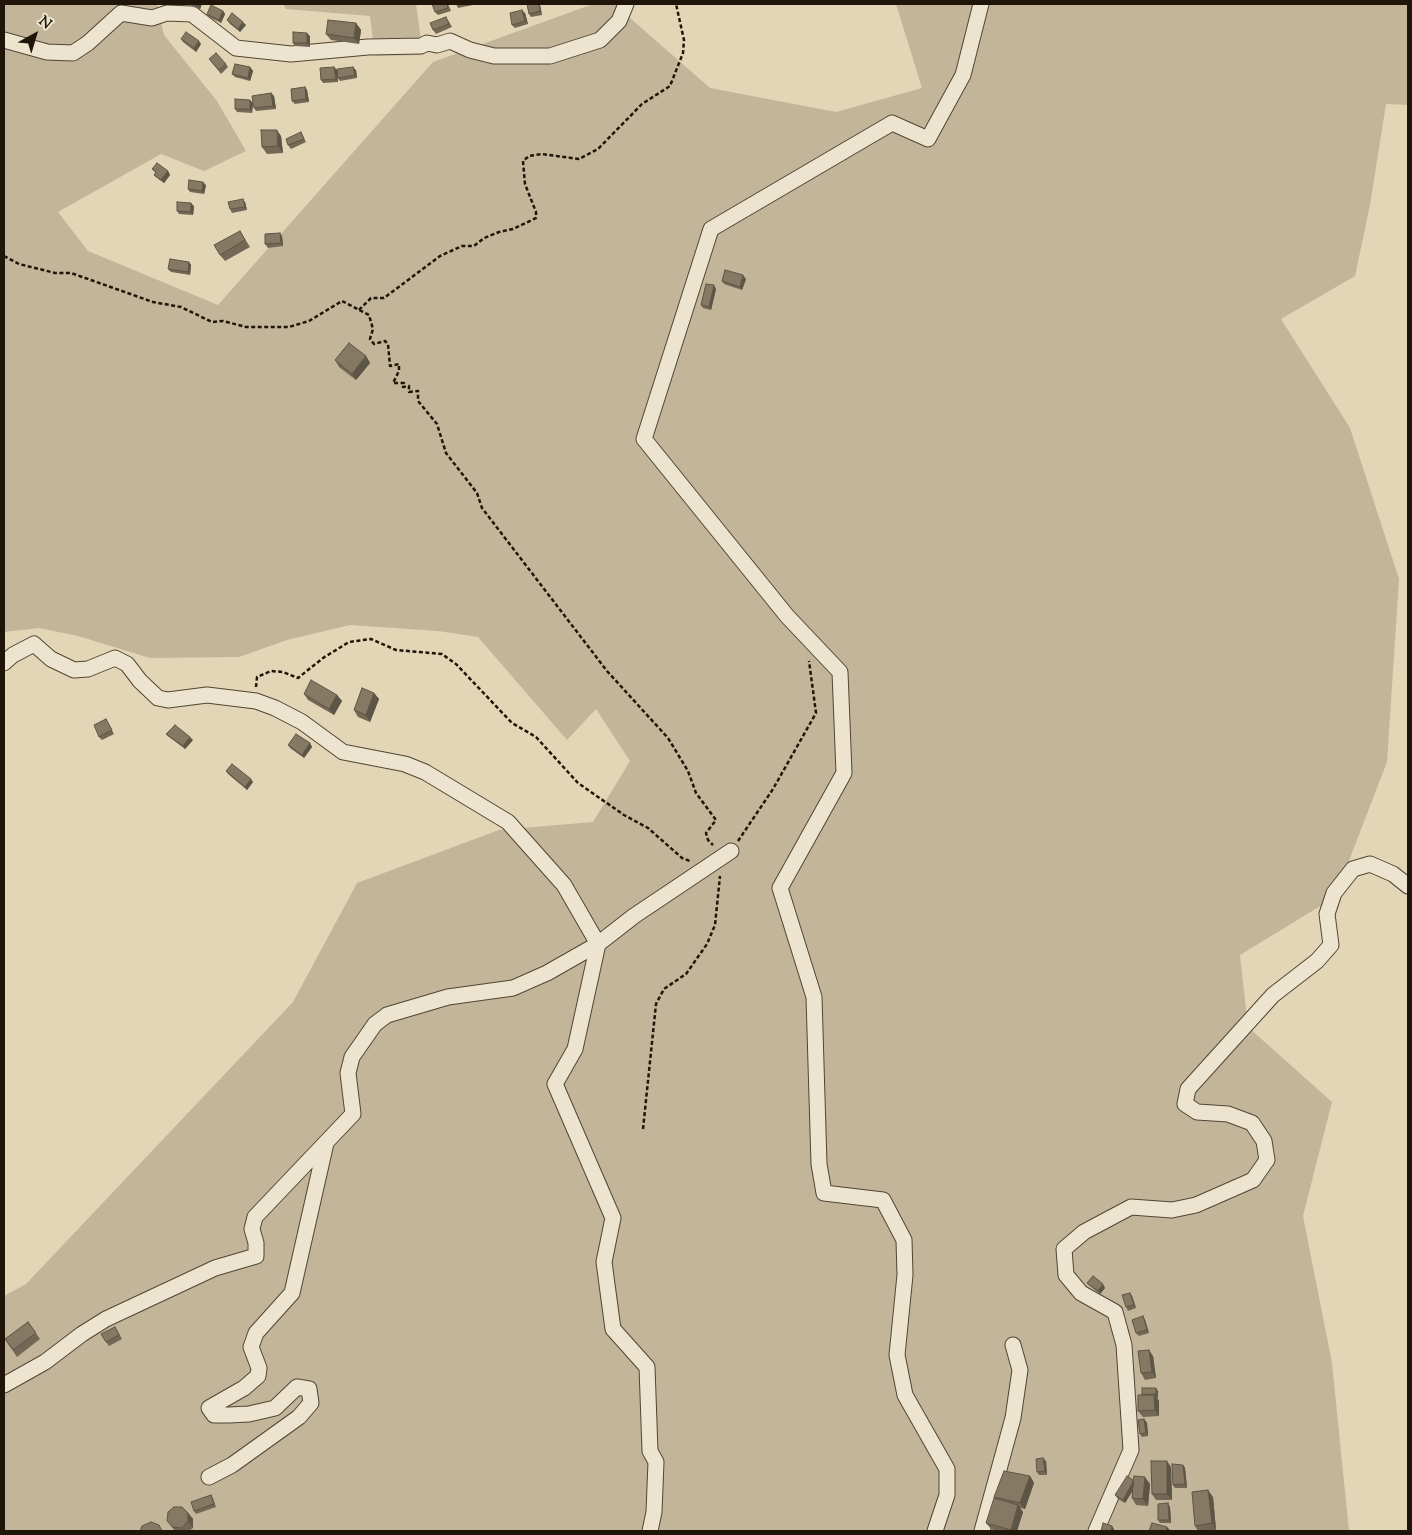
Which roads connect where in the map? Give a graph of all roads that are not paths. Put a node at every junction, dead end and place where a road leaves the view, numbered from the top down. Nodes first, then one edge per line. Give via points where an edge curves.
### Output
1 (626, 4) edge
2 (981, 4) edge
3 (4, 40) edge
4 (4, 663) edge
5 (731, 851) road end
6 (1408, 886) edge
7 (598, 944) junction
8 (326, 1141) junction
9 (1013, 1345) dead end
10 (4, 1385) edge
11 (209, 1477) dead end
12 (650, 1531) edge
13 (935, 1531) edge
14 (982, 1531) edge
15 (1096, 1531) edge

1 - 3 street via 618,21 600,40 550,56 494,56 450,41 437,45 427,43 421,46 292,54 236,48 192,14 167,13 152,18 121,12 73,53 47,52
2 - 13 street via 964,75 928,140 892,123 711,229 644,439 787,616 840,672 844,773 780,888 814,997 819,1164 824,1193 883,1200 904,1240 905,1275 897,1355 906,1395 948,1469 947,1495
4 - 7 street via 34,644 51,659 74,670 88,669 115,658 127,664 158,698 168,700 207,695 256,701 302,722 343,752 405,764 426,772 508,822 564,885
5 - 7 street
6 - 15 street via 1393,874 1370,864 1353,870 1334,893 1327,914 1331,945 1317,961 1273,995 1188,1089 1185,1104 1197,1112 1228,1114 1252,1123 1264,1141 1267,1160 1253,1180 1196,1205 1172,1210 1131,1207 1084,1232 1064,1249 1066,1275 1081,1293 1115,1312 1124,1345 1131,1450
7 - 8 street via 513,988 448,997 387,1015 375,1024 352,1057 348,1073 352,1114
7 - 12 street via 575,1049 555,1084 613,1218 604,1262 613,1329 647,1367 650,1452 656,1462
8 - 10 street via 254,1217 252,1230 256,1256 215,1268 106,1319 45,1362
8 - 11 street via 292,1293 256,1333 251,1347 259,1368 258,1376 209,1408 214,1415 249,1414 275,1408 297,1388 308,1388 311,1403 293,1422 232,1465
9 - 14 street via 1020,1370 1013,1418

